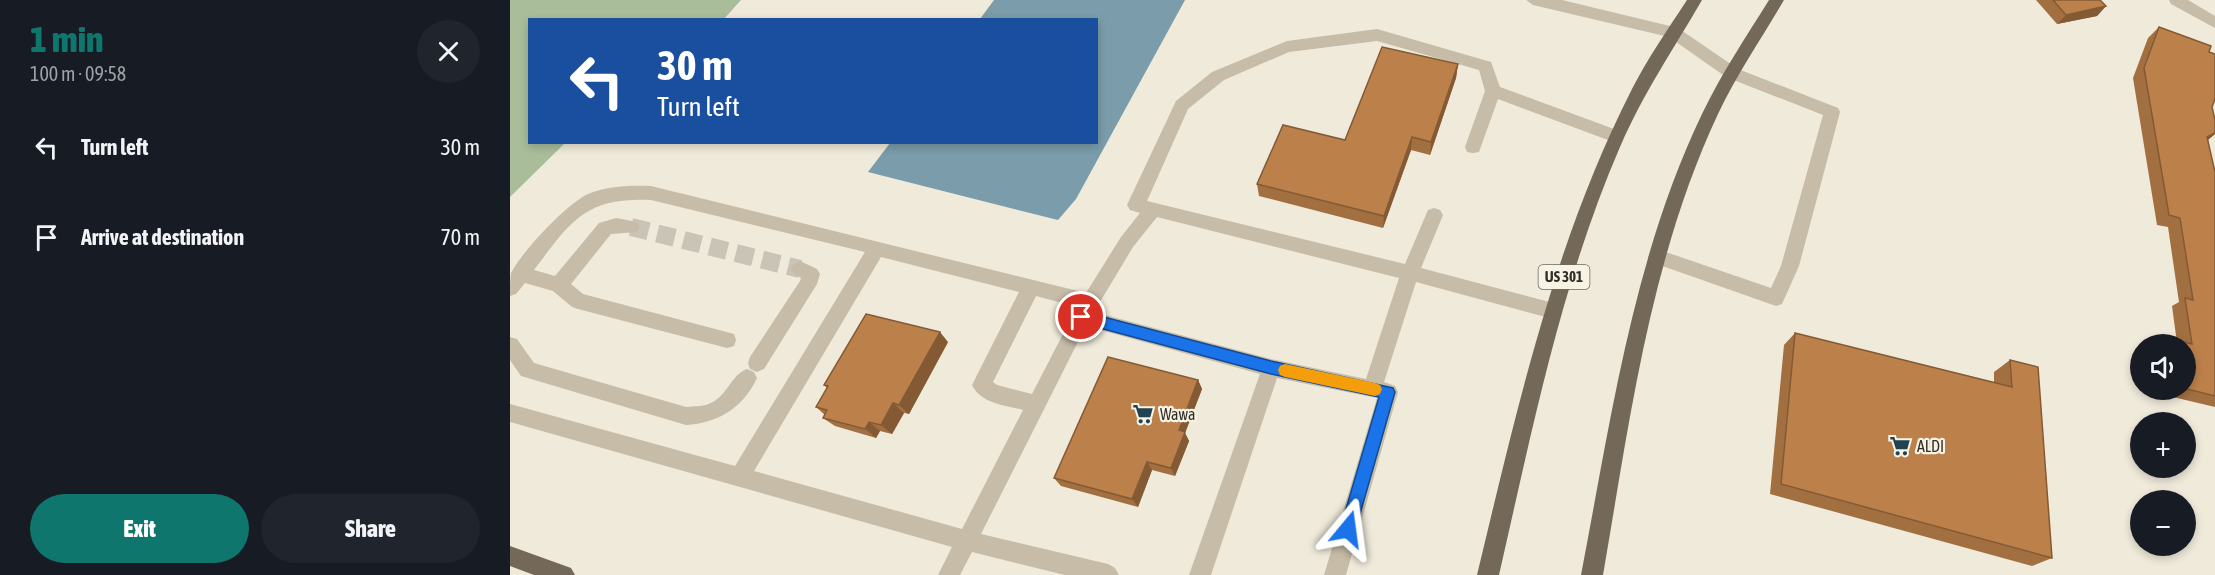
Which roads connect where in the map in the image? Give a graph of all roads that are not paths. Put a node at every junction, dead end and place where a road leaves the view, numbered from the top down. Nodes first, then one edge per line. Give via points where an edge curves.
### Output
1 (1533, 0) edge
2 (1695, 0) edge
3 (1777, 0) edge
4 (2176, 0) edge
5 (1556, 3) edge
6 (2215, 23) edge
7 (1673, 32) junction
8 (1732, 73) junction
9 (1493, 91) junction
10 (1616, 137) junction
11 (1473, 147) dead end
12 (1154, 210) junction
13 (1434, 214) dead end
14 (631, 227) tunnel mouth
15 (877, 248) junction
16 (1657, 257) junction
17 (800, 269) dead end
18 (1410, 273) junction
19 (515, 281) edge
20 (559, 285) junction
21 (1031, 287) junction
22 (1086, 310) junction
23 (1553, 311) junction
24 (727, 340) dead end
25 (510, 345) edge
26 (1271, 368) junction
27 (1372, 389) junction
28 (1036, 404) junction
29 (510, 412) edge
30 (740, 477) junction
31 (965, 540) junction
32 (510, 556) edge
33 (564, 575) edge
34 (949, 575) edge
35 (1108, 575) edge
36 (1200, 575) edge
37 (1335, 575) edge
38 (1488, 575) edge
39 (1592, 575) edge

1 - 5 street
2 - 7 main road, US 301
3 - 8 main road
4 - 6 street
5 - 7 street
7 - 8 street
7 - 10 main road, US 301
8 - 16 main road via 1710,114 1680,187
8 - 16 street via 1832,112 1790,266 1776,298
9 - 10 street
9 - 11 street
9 - 12 street via 1486,66 1377,35 1287,47 1218,76 1182,105 1136,205
10 - 23 main road, US 301 via 1583,219
12 - 18 street
12 - 22 street via 1127,242
13 - 18 street
14 - 20 street via 605,228
15 - 19 street via 651,192 623,192 589,201 568,216
15 - 21 street
15 - 30 street
16 - 39 main road via 1633,351
17 - 25 street via 811,274 808,284 752,371 711,415 687,416 528,370
18 - 23 street
18 - 27 street
19 - 20 street
20 - 24 street via 578,301
21 - 22 street
21 - 28 street via 982,385 992,393
22 - 26 street
22 - 28 street
23 - 38 main road, US 301
26 - 27 street
26 - 36 street
27 - 37 street via 1388,392
28 - 31 street
29 - 30 street
30 - 31 street
31 - 34 street
31 - 35 street
32 - 33 main road

